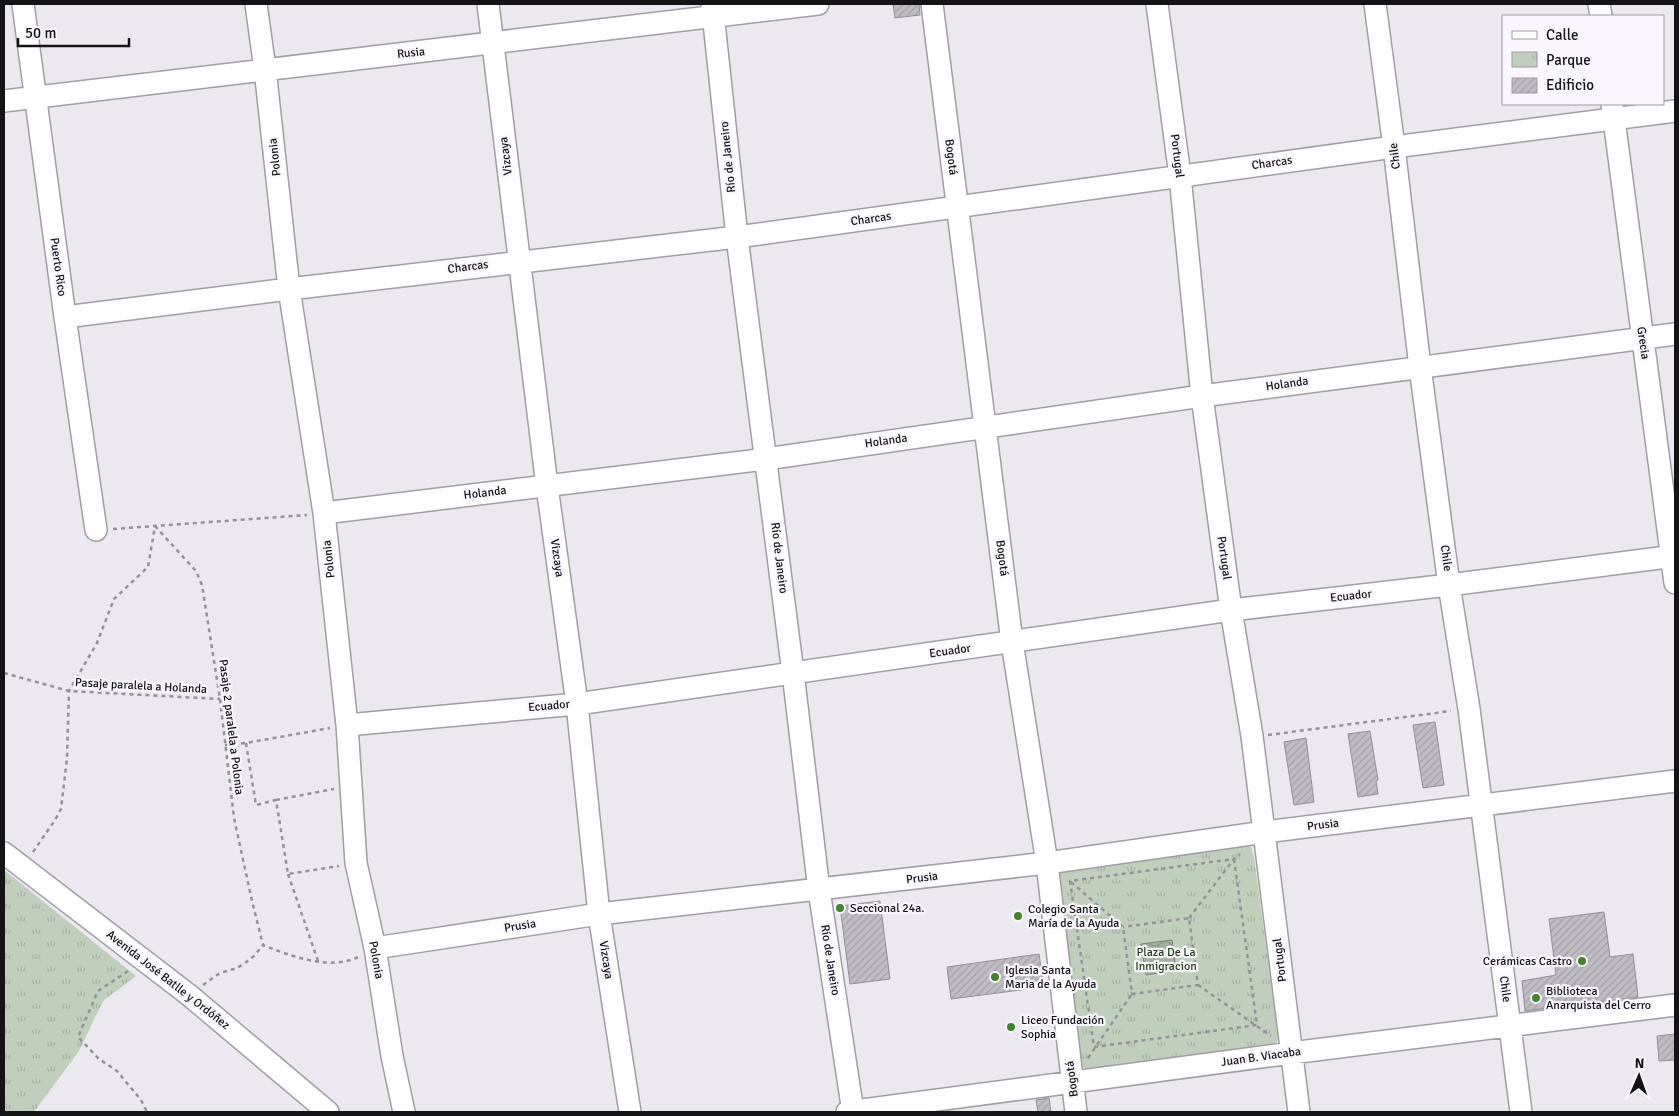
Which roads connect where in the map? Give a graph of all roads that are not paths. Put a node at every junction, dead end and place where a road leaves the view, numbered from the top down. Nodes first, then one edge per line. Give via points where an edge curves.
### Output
1 (23, 4) edge
2 (256, 4) edge
3 (488, 4) edge
4 (818, 4) edge
5 (932, 4) edge
6 (1157, 4) edge
7 (1375, 4) edge
8 (713, 10) edge
9 (493, 44) junction
10 (265, 69) junction
11 (36, 97) junction
12 (4, 101) edge
13 (1613, 112) edge
14 (1675, 112) edge
15 (1394, 147) junction
16 (1180, 176) junction
17 (957, 207) junction
18 (737, 237) junction
19 (518, 261) junction
20 (289, 289) junction
21 (65, 318) junction
22 (1675, 334) edge
23 (1642, 338) junction
24 (1420, 366) junction
25 (1202, 396) junction
26 (985, 427) junction
27 (766, 459) junction
28 (547, 486) junction
29 (324, 514) junction
30 (96, 530) road end
31 (1674, 556) edge
32 (1675, 583) edge
33 (1449, 585) junction
34 (1231, 610) junction
35 (1012, 642) junction
36 (793, 673) junction
37 (577, 704) junction
38 (347, 725) junction
39 (1675, 781) edge
40 (1480, 806) junction
41 (1265, 832) junction
42 (4, 853) edge
43 (1047, 863) junction
44 (819, 890) junction
45 (599, 914) junction
46 (375, 948) junction
47 (1675, 1005) edge
48 (1510, 1027) junction
49 (1291, 1053) junction
50 (1072, 1082) junction
51 (328, 1112) edge
52 (404, 1112) edge
53 (630, 1112) edge
54 (851, 1112) edge
55 (1076, 1112) edge
56 (1299, 1112) edge
57 (1521, 1112) edge

1 - 11 street, Puerto Rico
2 - 10 street, Polonia
3 - 9 street, Vizcaya
4 - 8 street, Rusia
5 - 17 street, Bogotá
6 - 16 street, Portugal
7 - 15 street, Chile
8 - 9 street, Rusia
8 - 18 street, Río de Janeiro
9 - 10 street, Rusia
9 - 19 street, Vizcaya
10 - 11 street, Rusia
10 - 20 street, Polonia
11 - 12 street, Rusia
11 - 21 street, Puerto Rico
13 - 14 street, Charcas
13 - 15 street, Charcas
13 - 23 street, Grecia
15 - 16 street, Charcas
15 - 24 street, Chile
16 - 17 street, Charcas
16 - 25 street, Portugal
17 - 18 street, Charcas
17 - 26 street, Bogotá
18 - 19 street, Charcas
18 - 27 street, Río de Janeiro
19 - 20 street, Charcas
19 - 28 street, Vizcaya
20 - 21 street, Charcas
20 - 29 street, Polonia
21 - 30 street, Puerto Rico
22 - 23 street, Holanda
23 - 24 street, Holanda
23 - 31 street, Grecia
24 - 25 street, Holanda
24 - 33 street, Chile
25 - 26 street, Holanda
25 - 34 street, Portugal
26 - 27 street, Holanda
26 - 35 street, Bogotá
27 - 28 street, Holanda
27 - 36 street, Río de Janeiro
28 - 29 street, Holanda
28 - 37 street, Vizcaya
29 - 38 street, Polonia
31 - 32 street, Grecia
31 - 33 street, Ecuador
33 - 34 street, Ecuador
33 - 40 street, Chile via 1469,708
34 - 35 street, Ecuador
34 - 41 street, Portugal
35 - 36 street, Ecuador
35 - 43 street, Bogotá
36 - 37 street, Ecuador
36 - 44 street, Río de Janeiro
37 - 38 street, Ecuador
37 - 45 street, Vizcaya
38 - 46 street, Polonia via 356,863
39 - 40 street, Prusia
40 - 41 street, Prusia
40 - 48 street, Chile
41 - 43 street, Prusia
41 - 49 street, Portugal
42 - 51 street, Avenida José Batlle y Ordóñez via 189,995
43 - 44 street, Prusia
43 - 50 street, Bogotá
44 - 45 street, Prusia
44 - 54 street, Río de Janeiro
45 - 46 street, Prusia
45 - 53 street, Vizcaya
46 - 52 street, Polonia
47 - 48 street, Juan B. Viacaba
48 - 49 street, Juan B. Viacaba
48 - 57 street, Chile
49 - 50 street, Juan B. Viacaba
49 - 56 street, Portugal
50 - 54 street, Juan B. Viacaba
50 - 55 street, Bogotá

